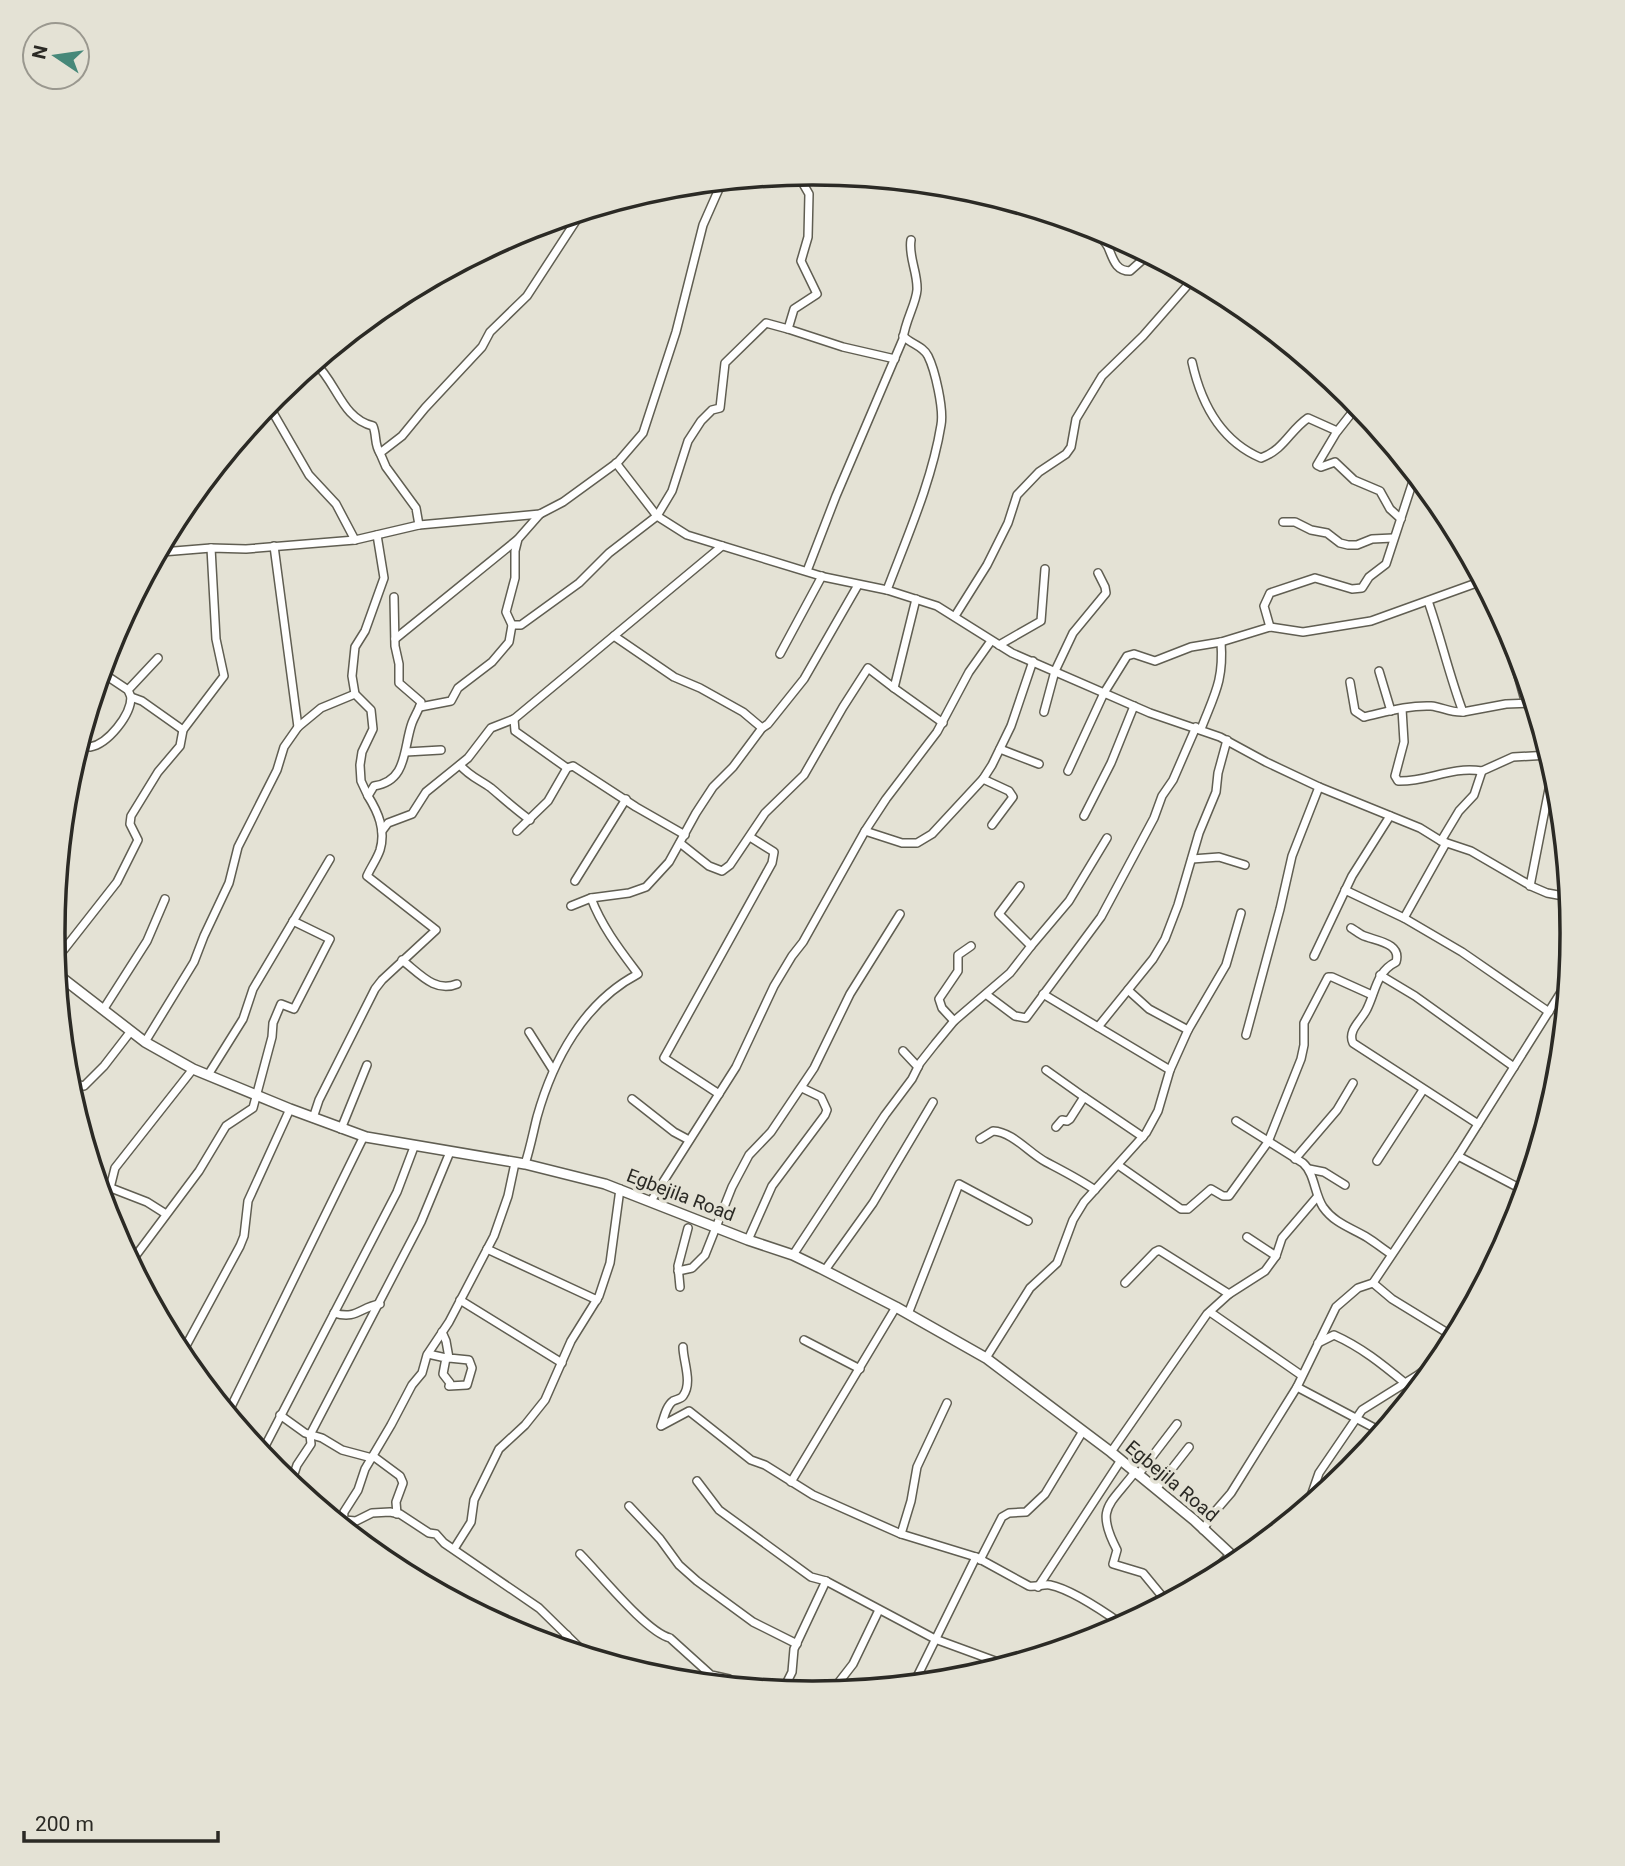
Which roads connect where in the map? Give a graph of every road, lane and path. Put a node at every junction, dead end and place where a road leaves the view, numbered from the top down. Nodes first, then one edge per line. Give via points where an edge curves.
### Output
1 (804, 185) edge
2 (718, 192) edge
3 (573, 225) edge
4 (911, 240) dead end
5 (1107, 246) edge
6 (1141, 261) edge
7 (1188, 286) edge
8 (788, 330) junction
9 (903, 336) junction
10 (895, 359) junction
11 (1192, 362) dead end
12 (322, 369) edge
13 (1351, 414) edge
14 (274, 415) edge
15 (1337, 431) junction
16 (380, 453) junction
17 (616, 463) junction
18 (1412, 486) edge
19 (540, 514) junction
20 (657, 516) junction
21 (1401, 519) junction
22 (1283, 522) dead end
23 (419, 525) junction
24 (377, 534) junction
25 (1393, 538) junction
26 (518, 539) junction
27 (355, 540) junction
28 (274, 546) junction
29 (722, 546) junction
30 (211, 548) junction
31 (170, 551) edge
32 (1045, 569) dead end
33 (807, 571) junction
34 (1098, 573) dead end
35 (822, 576) junction
36 (1473, 584) edge
37 (858, 586) junction
38 (887, 590) junction
39 (394, 597) dead end
40 (916, 599) junction
41 (1428, 601) junction
42 (954, 616) junction
43 (512, 625) junction
44 (1270, 627) junction
45 (614, 636) junction
46 (395, 639) junction
47 (1222, 642) junction
48 (995, 643) junction
49 (780, 654) dead end
50 (158, 658) dead end
51 (1033, 661) junction
52 (1055, 671) junction
53 (1379, 671) dead end
54 (110, 678) edge
55 (1350, 682) dead end
56 (894, 688) junction
57 (130, 693) junction
58 (1104, 693) junction
59 (355, 694) junction
60 (1524, 704) edge
61 (1134, 706) junction
62 (420, 707) junction
63 (1402, 709) junction
64 (1391, 711) junction
65 (1044, 712) dead end
66 (1463, 712) junction
67 (513, 719) junction
68 (943, 723) junction
69 (298, 727) junction
70 (761, 728) junction
71 (1199, 728) junction
72 (183, 730) junction
73 (1227, 740) junction
74 (88, 746) edge
75 (1000, 749) junction
76 (441, 750) dead end
77 (406, 752) junction
78 (1539, 756) edge
79 (1039, 764) dead end
80 (460, 765) junction
81 (567, 768) junction
82 (1068, 771) dead end
83 (1482, 771) junction
84 (983, 779) junction
85 (1319, 787) junction
86 (1547, 795) edge
87 (368, 796) junction
88 (626, 799) junction
89 (1084, 816) dead end
90 (1390, 816) junction
91 (530, 820) junction
92 (992, 825) dead end
93 (382, 831) junction
94 (517, 831) dead end
95 (865, 831) junction
96 (685, 835) junction
97 (750, 836) junction
98 (1107, 838) dead end
99 (1444, 842) junction
100 (680, 843) junction
101 (330, 859) dead end
102 (1192, 859) junction
103 (1245, 865) dead end
104 (576, 881) dead end
105 (1020, 886) dead end
106 (1530, 886) junction
107 (1345, 890) junction
108 (1559, 895) edge
109 (591, 898) junction
110 (165, 899) dead end
111 (571, 906) dead end
112 (1241, 913) dead end
113 (900, 914) dead end
114 (1404, 918) junction
115 (293, 921) junction
116 (1351, 928) dead end
117 (971, 946) dead end
118 (1031, 946) junction
119 (65, 948) edge
120 (1314, 956) dead end
121 (402, 960) junction
122 (1380, 975) junction
123 (66, 981) edge
124 (457, 984) dead end
125 (1128, 990) junction
126 (1042, 994) junction
127 (987, 995) junction
128 (1372, 995) junction
129 (1557, 998) edge
130 (103, 1010) junction
131 (1549, 1012) junction
132 (954, 1021) junction
133 (1098, 1027) junction
134 (1188, 1030) junction
135 (131, 1031) junction
136 (529, 1032) dead end
137 (1246, 1035) dead end
138 (145, 1042) junction
139 (903, 1051) dead end
140 (367, 1065) dead end
141 (918, 1067) junction
142 (1514, 1067) junction
143 (193, 1069) junction
144 (553, 1070) junction
145 (1046, 1070) dead end
146 (1170, 1070) junction
147 (208, 1076) junction
148 (1353, 1083) dead end
149 (80, 1085) edge
150 (802, 1088) junction
151 (1423, 1090) junction
152 (719, 1094) junction
153 (256, 1095) junction
154 (1084, 1097) junction
155 (632, 1099) dead end
156 (933, 1102) dead end
157 (289, 1109) junction
158 (313, 1118) junction
159 (1236, 1121) dead end
160 (1478, 1124) junction
161 (1056, 1127) dead end
162 (341, 1129) junction
163 (364, 1136) junction
164 (1143, 1138) junction
165 (980, 1139) dead end
166 (689, 1140) junction
167 (1268, 1142) junction
168 (414, 1147) junction
169 (450, 1152) junction
170 (1458, 1156) junction
171 (1295, 1159) junction
172 (1377, 1161) dead end
173 (520, 1164) junction
174 (1118, 1165) junction
175 (1309, 1168) junction
176 (1345, 1185) dead end
177 (1516, 1186) edge
178 (110, 1188) joint
179 (620, 1189) junction
180 (1094, 1190) junction
181 (1317, 1197) junction
182 (651, 1201) junction
183 (166, 1214) junction
184 (1028, 1221) dead end
185 (715, 1227) junction
186 (688, 1228) dead end
187 (1247, 1237) dead end
188 (748, 1240) junction
189 (487, 1249) junction
190 (137, 1253) edge
191 (1391, 1254) junction
192 (793, 1255) junction
193 (1276, 1256) junction
194 (825, 1270) junction
195 (677, 1271) junction
196 (1125, 1283) dead end
197 (1373, 1283) junction
198 (680, 1287) dead end
199 (1229, 1294) junction
200 (460, 1300) junction
201 (597, 1300) junction
202 (380, 1304) junction
203 (896, 1307) junction
204 (1210, 1312) junction
205 (334, 1313) junction
206 (908, 1314) junction
207 (1445, 1331) edge
208 (442, 1332) junction
209 (804, 1340) dead end
210 (188, 1343) edge
211 (1317, 1343) junction
212 (683, 1347) dead end
213 (428, 1354) junction
214 (986, 1359) junction
215 (562, 1363) junction
216 (860, 1370) junction
217 (1301, 1375) junction
218 (1414, 1377) edge
219 (1405, 1383) junction
220 (1297, 1387) junction
221 (947, 1403) dead end
222 (232, 1404) edge
223 (280, 1415) junction
224 (1357, 1417) junction
225 (1177, 1424) dead end
226 (1374, 1427) edge
227 (1083, 1431) junction
228 (310, 1435) junction
229 (266, 1443) edge
230 (1189, 1447) dead end
231 (1111, 1452) junction
232 (372, 1457) junction
233 (1121, 1461) junction
234 (294, 1472) edge
235 (1137, 1473) junction
236 (697, 1480) dead end
237 (791, 1482) junction
238 (1314, 1487) edge
239 (1156, 1489) junction
240 (629, 1506) dead end
241 (397, 1514) junction
242 (344, 1515) edge
243 (352, 1522) edge
244 (1203, 1530) junction
245 (901, 1534) junction
246 (454, 1549) junction
247 (580, 1554) dead end
248 (1229, 1554) edge
249 (978, 1559) junction
250 (826, 1581) junction
251 (1038, 1587) junction
252 (1161, 1595) edge
253 (879, 1610) junction
254 (1112, 1618) edge
255 (567, 1635) junction
256 (564, 1638) edge
257 (935, 1639) junction
258 (573, 1641) edge
259 (797, 1644) junction
260 (989, 1659) edge
261 (919, 1672) edge
262 (709, 1673) edge
263 (788, 1680) edge
264 (841, 1680) edge

1 - 8 street via 809,194 808,237 801,261 817,294 794,309
2 - 17 street via 703,225 677,332 643,433
3 - 16 street via 527,296 490,332 482,347 402,436
4 - 9 street via 917,292
5 - 6 street via 1111,260 1122,270 1130,271
7 - 42 street via 1102,376 1076,419 1066,454 1039,472 1017,495 987,565
8 - 10 street
8 - 20 street via 766,323 725,363 720,408 701,421 688,441 672,491
9 - 10 street
9 - 38 street via 929,357 942,423 919,505
10 - 33 street
11 - 15 street via 1210,413 1234,443 1261,458 1281,447 1308,418
12 - 16 street via 359,423 373,426
13 - 15 street
14 - 27 street via 309,475 336,504
15 - 21 street via 1317,465 1335,462 1354,480 1380,491
16 - 23 street via 416,508
17 - 19 street
17 - 20 street
18 - 21 street
19 - 23 street
19 - 26 street
20 - 29 street via 687,535
20 - 43 street via 579,583 521,625
21 - 25 street
22 - 25 street via 1327,533 1348,545
23 - 24 street
24 - 27 street
24 - 59 street via 384,579 355,647
25 - 44 street via 1385,564 1362,588 1315,578 1270,593 1264,606
26 - 43 street via 506,612
26 - 46 street
27 - 28 street
28 - 30 street
28 - 69 street
29 - 33 street
29 - 45 street
30 - 31 street
30 - 72 street via 216,639 223,676
32 - 48 street via 1041,621
33 - 35 street
34 - 52 street via 1105,593 1073,634
35 - 37 street
35 - 49 street
36 - 41 street
37 - 38 street
37 - 70 street via 804,679
38 - 40 street
39 - 46 street
40 - 42 street
40 - 56 street
41 - 44 street via 1343,626 1303,632
41 - 66 street
42 - 48 street
43 - 62 street via 508,644 458,688 451,701
44 - 47 street
45 - 67 street
45 - 70 street via 674,677 743,712
46 - 62 street via 399,682 421,702
47 - 58 street via 1191,647 1155,661 1127,656
47 - 71 street via 1222,672
48 - 51 street
48 - 68 street via 969,672
50 - 57 street
51 - 52 street
51 - 75 street
52 - 58 street
52 - 65 street
53 - 64 street
54 - 57 street
55 - 64 street via 1359,715
56 - 68 street
56 - 97 street via 867,668 804,775 765,813
57 - 72 street
57 - 74 street via 131,704 120,722 99,745
58 - 61 street
58 - 82 street
59 - 69 street via 321,708
59 - 87 street via 371,710 373,729 360,765
60 - 66 street
61 - 71 street
61 - 89 street
62 - 77 street
63 - 64 street
63 - 66 street via 1429,706
63 - 83 street via 1405,731 1395,776 1398,781 1459,769
67 - 80 street via 491,728
67 - 81 street via 515,730
68 - 95 street
69 - 138 street via 284,747 238,847 229,883 194,962
70 - 96 street via 713,787
71 - 73 street
71 - 126 street via 1101,917
72 - 119 street via 180,746 131,816 138,840 117,882
73 - 85 street
73 - 102 street via 1216,792
75 - 79 street
75 - 84 street
76 - 77 street
77 - 87 street via 398,771 386,784 374,786
78 - 83 street via 1513,757
80 - 91 street
80 - 93 street via 432,786 412,814 388,823
81 - 88 street via 573,766
81 - 91 street
83 - 99 street via 1474,795 1459,811
84 - 92 street via 1013,797
84 - 95 street via 932,834 917,842 902,843
85 - 90 street
85 - 137 street via 1292,856
86 - 106 street
87 - 93 street
88 - 96 street
88 - 104 street
90 - 99 street
90 - 107 street
91 - 94 street
93 - 121 street via 380,851 368,876 436,930
95 - 152 street via 831,896 774,986
96 - 100 street
97 - 100 street via 722,871
97 - 152 street via 774,852 772,863 664,1058
98 - 118 street via 1069,901
99 - 106 street via 1471,851
99 - 114 street
100 - 109 street via 646,887
101 - 115 street
102 - 103 street via 1219,857
102 - 125 street via 1165,939
105 - 118 street via 999,914
106 - 108 street
107 - 114 street
107 - 120 street
109 - 111 street
109 - 144 street via 611,939 638,974 588,1013
110 - 130 street via 147,941
112 - 134 street via 1226,965
113 - 150 street via 850,994
114 - 131 street
115 - 147 street via 253,989 238,1029
115 - 153 street via 330,939 294,1009 281,1004
116 - 122 street via 1396,952 1396,962
117 - 132 street via 958,955 958,971 939,999
118 - 127 street
121 - 124 street via 435,986
121 - 158 street via 375,989
122 - 128 street
122 - 142 street
123 - 130 street, Egbejila Road
125 - 133 street
125 - 134 street via 1149,1009
126 - 127 street via 1021,1018
126 - 133 street
127 - 132 street
128 - 151 street via 1350,1039
128 - 167 street via 1328,977 1304,1023 1301,1059
129 - 131 street
130 - 135 street, Egbejila Road
131 - 142 street
132 - 141 street
133 - 146 street
134 - 146 street
135 - 138 street, Egbejila Road
135 - 149 street via 104,1066
136 - 144 street
138 - 143 street, Egbejila Road
139 - 141 street
140 - 162 street
141 - 192 street
142 - 160 street
143 - 147 street, Egbejila Road
143 - 178 street via 115,1168
144 - 173 street
145 - 154 street
146 - 164 street via 1154,1121
147 - 153 street, Egbejila Road
148 - 171 street via 1337,1110
150 - 185 street via 749,1155
150 - 188 street via 821,1097 827,1110 772,1186
151 - 160 street
151 - 172 street
152 - 166 street
153 - 157 street, Egbejila Road
153 - 183 street via 253,1108 226,1126
154 - 161 street via 1070,1119
154 - 164 street
155 - 166 street
156 - 194 street via 873,1203
157 - 158 street, Egbejila Road
157 - 210 street via 248,1201 244,1237
158 - 162 street, Egbejila Road
159 - 167 street
160 - 170 street
162 - 163 street, Egbejila Road
163 - 168 street, Egbejila Road
163 - 222 street
164 - 174 street
165 - 180 street via 993,1132 1005,1133
166 - 182 street
167 - 171 street
167 - 174 street via 1229,1196 1211,1189 1185,1209
168 - 169 street, Egbejila Road
168 - 205 street via 397,1192
169 - 173 street, Egbejila Road
169 - 202 street
170 - 177 street
170 - 191 street
171 - 175 street
173 - 179 street, Egbejila Road
173 - 189 street
174 - 180 street
175 - 176 street
175 - 181 street
178 - 183 street
179 - 182 street, Egbejila Road
179 - 201 street via 610,1263
180 - 214 street via 1073,1220 1057,1263 1030,1287
181 - 191 street via 1337,1223
181 - 193 street via 1282,1238
182 - 185 street, Egbejila Road
183 - 190 street
184 - 206 street via 960,1184
185 - 188 street, Egbejila Road
185 - 195 street via 696,1266
186 - 195 street
187 - 193 street
188 - 192 street, Egbejila Road
189 - 200 street
189 - 201 street
191 - 197 street
192 - 194 street, Egbejila Road
193 - 199 street via 1265,1271
194 - 203 street, Egbejila Road
195 - 198 street
196 - 199 street via 1159,1250
197 - 207 street
197 - 211 street via 1341,1301
199 - 204 street
200 - 208 street
200 - 215 street
201 - 215 street
202 - 205 street via 350,1317
202 - 228 street
203 - 206 street, Egbejila Road
203 - 216 street
204 - 217 street
204 - 231 street
205 - 223 street
206 - 214 street, Egbejila Road
208 - 213 street
208 - 213 street via 449,1358 469,1360 467,1385 449,1386 443,1374 446,1358
209 - 216 street
211 - 217 street
211 - 219 street via 1334,1335 1375,1357
212 - 237 street via 686,1387 682,1398 669,1405 661,1426 689,1411 751,1460
213 - 232 street via 422,1373
214 - 227 street, Egbejila Road
215 - 246 street via 545,1400 499,1449 474,1500 471,1522
216 - 237 street
217 - 220 street
218 - 219 street
219 - 224 street
220 - 224 street
220 - 244 street
221 - 245 street via 917,1467
223 - 228 street
223 - 229 street
224 - 226 street
224 - 238 street
225 - 235 street
227 - 231 street, Egbejila Road
227 - 249 street via 1045,1494 1026,1512 1002,1517
228 - 232 street
228 - 234 street via 311,1444
230 - 239 street
231 - 233 street, Egbejila Road
232 - 241 street via 400,1476 403,1483
232 - 242 street
233 - 235 street, Egbejila Road
233 - 251 street
235 - 239 street, Egbejila Road
235 - 252 street via 1106,1510 1105,1527 1117,1550 1114,1564 1143,1573
236 - 250 street via 719,1510 811,1577
237 - 245 street
239 - 244 street, Egbejila Road
240 - 259 street via 697,1581 753,1622
241 - 243 street via 383,1511
241 - 246 street
244 - 248 street, Egbejila Road
245 - 249 street
246 - 255 street via 539,1608
247 - 262 street via 649,1626 670,1638
249 - 251 street
249 - 257 street
250 - 253 street
250 - 259 street
251 - 254 street via 1049,1585
253 - 257 street
253 - 264 street
255 - 256 street
255 - 258 street
257 - 260 street
257 - 261 street
259 - 263 street

